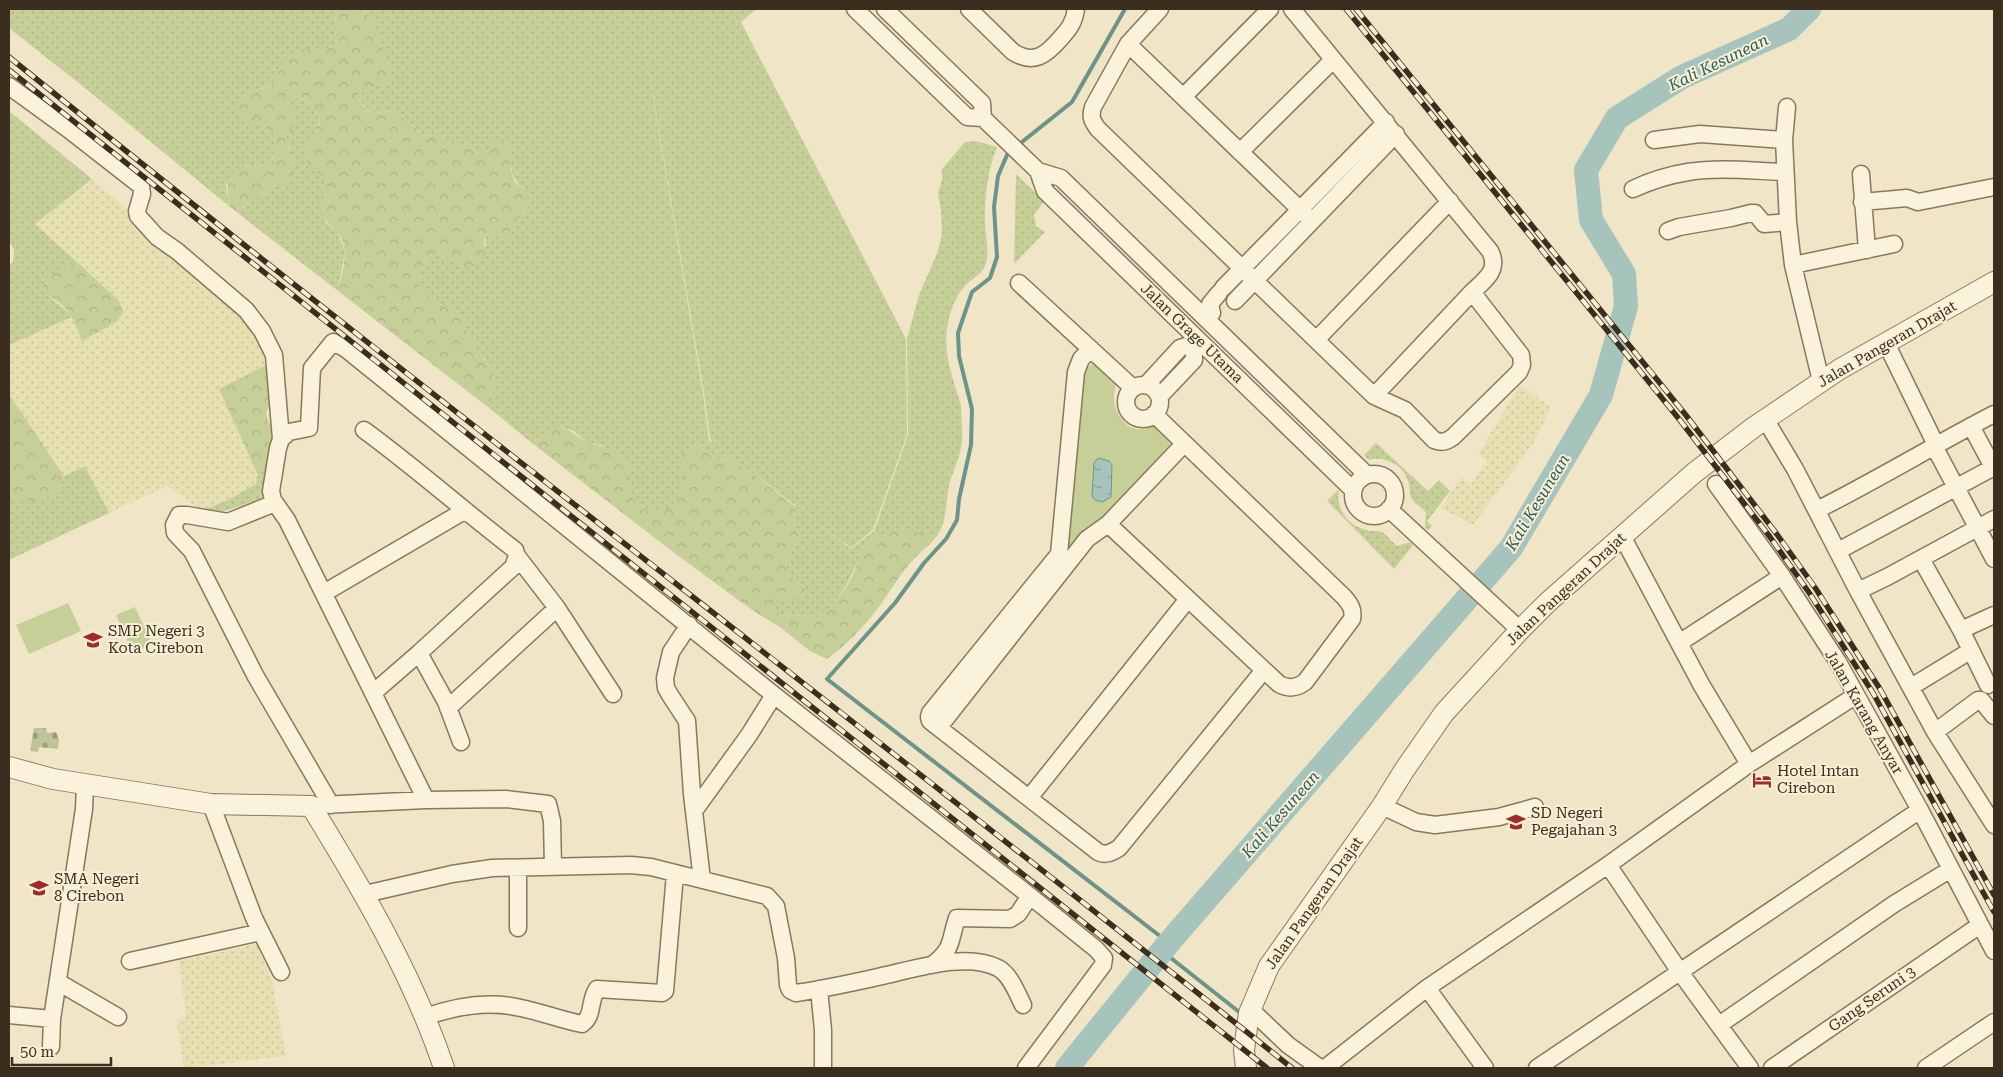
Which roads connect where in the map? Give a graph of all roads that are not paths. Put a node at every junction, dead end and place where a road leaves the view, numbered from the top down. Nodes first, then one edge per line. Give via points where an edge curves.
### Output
1 (855, 9) edge
2 (885, 9) edge
3 (970, 9) edge
4 (1076, 9) edge
5 (1160, 9) edge
6 (1270, 9) edge
7 (1292, 9) edge
8 (1128, 44) junction
9 (1333, 60) junction
10 (9, 86) edge
11 (1183, 97) junction
12 (1787, 107) dead end
13 (983, 118) junction
14 (1391, 128) junction
15 (1654, 140) dead end
16 (1784, 140) junction
17 (1240, 152) junction
18 (1038, 170) junction
19 (1785, 172) junction
20 (1861, 174) dead end
21 (1994, 187) edge
22 (1632, 189) dead end
23 (1450, 201) junction
24 (1862, 202) junction
25 (1300, 210) junction
26 (1312, 221) junction
27 (1788, 222) junction
28 (1668, 231) dead end
29 (1894, 244) dead end
30 (1867, 250) junction
31 (1793, 265) junction
32 (1241, 270) junction
33 (1254, 281) junction
34 (1019, 282) dead end
35 (1994, 282) edge
36 (1472, 292) junction
37 (1209, 316) junction
38 (1316, 340) junction
39 (1886, 343) junction
40 (1197, 345) junction
41 (1091, 349) junction
42 (1821, 381) junction
43 (1140, 387) junction
44 (1374, 396) junction
45 (1159, 397) junction
46 (1154, 414) junction
47 (1994, 414) edge
48 (1760, 422) junction
49 (1971, 426) junction
50 (364, 430) dead end
51 (281, 439) junction
52 (1184, 444) junction
53 (1935, 446) junction
54 (1994, 468) edge
55 (1367, 476) junction
56 (1716, 484) dead end
57 (1956, 488) junction
58 (1353, 490) junction
59 (275, 503) junction
60 (1389, 509) junction
61 (1817, 510) junction
62 (464, 511) junction
63 (1994, 519) edge
64 (1108, 524) junction
65 (1977, 528) junction
66 (1622, 536) junction
67 (1838, 550) junction
68 (517, 556) junction
69 (1064, 559) junction
70 (1920, 559) junction
71 (1994, 559) edge
72 (1782, 576) junction
73 (1858, 591) junction
74 (324, 593) junction
75 (1188, 599) junction
76 (557, 608) junction
77 (1994, 614) edge
78 (689, 624) junction
79 (1520, 630) junction
80 (1961, 630) junction
81 (1680, 643) junction
82 (1970, 651) junction
83 (420, 653) junction
84 (1264, 670) junction
85 (1988, 685) dead end
86 (1911, 687) junction
87 (373, 693) junction
88 (613, 694) dead end
89 (774, 695) junction
90 (1855, 696) junction
91 (448, 708) junction
92 (1994, 716) edge
93 (1936, 732) junction
94 (461, 742) dead end
95 (1749, 764) junction
96 (9, 767) edge
97 (84, 784) junction
98 (1029, 798) junction
99 (426, 800) junction
100 (211, 804) junction
101 (321, 805) junction
102 (1382, 806) junction
103 (1536, 807) dead end
104 (1920, 810) junction
105 (694, 811) junction
106 (1994, 825) edge
107 (1608, 865) junction
108 (553, 866) junction
109 (518, 868) junction
110 (1951, 869) junction
111 (675, 874) junction
112 (702, 880) junction
113 (365, 894) junction
114 (1030, 896) junction
115 (1976, 927) junction
116 (518, 928) dead end
117 (261, 932) junction
118 (1994, 951) edge
119 (130, 961) dead end
120 (932, 965) junction
121 (281, 972) dead end
122 (1680, 972) junction
123 (58, 982) junction
124 (1427, 988) junction
125 (819, 989) junction
126 (1023, 1005) dead end
127 (9, 1015) edge
128 (425, 1017) junction
129 (1249, 1017) junction
130 (118, 1018) dead end
131 (52, 1019) junction
132 (1994, 1022) edge
133 (1719, 1025) junction
134 (50, 1046) dead end
135 (1244, 1067) edge
136 (444, 1068) edge
137 (823, 1068) edge
138 (1026, 1068) edge
139 (1320, 1068) edge
140 (1325, 1068) edge
141 (1485, 1068) edge
142 (1537, 1068) edge
143 (1750, 1068) edge
144 (1772, 1068) edge
145 (1926, 1068) edge

1 - 13 street, Jalan Grage Utama via 967,117
2 - 13 street, Jalan Grage Utama via 982,103
3 - 4 street via 1013,52 1029,58 1048,53 1072,26
5 - 8 street
6 - 11 street
7 - 9 street
8 - 11 street
8 - 32 street via 1093,107 1092,121
9 - 14 street
9 - 17 street
10 - 51 street via 141,186 137,211 143,222 246,310 274,355
11 - 17 street
12 - 16 street
13 - 18 street, Jalan Grage Utama
14 - 23 street
14 - 25 street
14 - 26 street
15 - 16 street via 1700,134
16 - 19 street
17 - 25 street
18 - 37 street, Jalan Grage Utama via 1061,178
18 - 40 street, Jalan Grage Utama via 1045,191
19 - 22 street via 1717,169 1688,172
19 - 27 street
20 - 24 street
21 - 24 street via 1918,202 1907,198
23 - 36 street via 1495,259 1489,276
23 - 38 street
24 - 30 street
25 - 26 street
25 - 32 street
26 - 33 street
27 - 28 street via 1764,224 1751,213
27 - 31 street
29 - 30 street
30 - 31 street
31 - 42 street
32 - 33 street
32 - 37 street via 1210,304
33 - 37 street via 1221,313
33 - 38 street
34 - 41 street
35 - 39 street, Jalan Pangeran Drajat
36 - 44 street
36 - 44 street via 1521,355 1519,372 1447,442 1434,440 1405,410
37 - 40 street
37 - 55 street, Jalan Grage Utama
38 - 44 street
39 - 42 street, Jalan Pangeran Drajat
39 - 53 street
40 - 43 street via 1180,348
40 - 45 street via 1194,360
40 - 58 street, Jalan Grage Utama
41 - 43 street
41 - 69 street via 1081,359 1076,372
42 - 48 street, Jalan Pangeran Drajat
43 - 45 street via 1152,388
43 - 46 street via 1128,394 1127,409 1140,418
45 - 46 street
46 - 52 street
47 - 49 street
48 - 61 street via 1795,469
48 - 66 street, Jalan Pangeran Drajat via 1694,473
49 - 53 street
49 - 54 street
50 - 62 street
51 - 59 street via 271,485
51 - 78 street via 289,432 309,428 312,368 336,342
52 - 64 street
52 - 84 street via 1344,596 1353,613 1349,624 1301,685 1285,687
53 - 57 street
53 - 61 street
54 - 57 street
55 - 58 street
55 - 60 street via 1376,474 1391,484 1394,501
56 - 72 street, Jalan Karang Anyar
57 - 65 street
57 - 67 street
58 - 60 street via 1355,504 1364,514 1378,516
59 - 74 street
59 - 101 street via 228,522 179,515 174,525 175,533 192,552
60 - 79 street
61 - 67 street
62 - 68 street via 515,550
62 - 74 street
63 - 65 street
64 - 69 street
64 - 75 street
65 - 70 street
65 - 71 street
66 - 79 street, Jalan Pangeran Drajat
66 - 81 street
67 - 73 street
68 - 76 street
68 - 83 street via 513,567
69 - 98 street via 928,717
70 - 73 street
70 - 80 street
72 - 81 street
72 - 90 street, Jalan Karang Anyar via 1838,662
73 - 86 street
74 - 87 street
75 - 84 street
75 - 98 street
76 - 88 street
76 - 91 street
77 - 80 street
78 - 89 street
78 - 105 street via 671,652 665,678 666,688 687,721
79 - 102 street, Jalan Pangeran Drajat via 1444,713
80 - 82 street
81 - 95 street
82 - 85 street
82 - 86 street
83 - 87 street
83 - 91 street
84 - 98 street via 1120,848 1103,854 1098,852
86 - 93 street
87 - 99 street
89 - 105 street
89 - 114 street
90 - 95 street
90 - 104 street, Jalan Karang Anyar
91 - 94 street
92 - 93 street via 1978,700
93 - 106 street
95 - 107 street
96 - 97 street
97 - 100 street
97 - 123 street via 84,809
99 - 101 street
99 - 108 street via 506,799 548,804
100 - 101 street
100 - 117 street
101 - 113 street
102 - 103 street via 1416,822 1436,826 1499,817
102 - 129 street, Jalan Pangeran Drajat via 1269,966
104 - 110 street, Jalan Karang Anyar
104 - 122 street
105 - 112 street
107 - 122 street
107 - 124 street
108 - 109 street
108 - 111 street via 641,866
109 - 113 street via 460,873
109 - 116 street
110 - 115 street, Jalan Karang Anyar
110 - 133 street via 1894,904
111 - 112 street
111 - 128 street via 665,992 597,989 589,1017 582,1024 519,1007 490,1004 451,1008
112 - 125 street via 773,900 790,990 796,993
113 - 128 street
114 - 120 street via 1015,917 957,918 949,949
114 - 138 street via 1104,958 1103,965
115 - 118 street, Jalan Karang Anyar
115 - 144 street, Gang Seruni 3
117 - 119 street
117 - 121 street
120 - 125 street
120 - 126 street via 966,961 984,962 1000,968
122 - 133 street
122 - 142 street
123 - 130 street
123 - 131 street
124 - 140 street
124 - 141 street
125 - 137 street
127 - 131 street
128 - 136 street
129 - 135 street, Jalan Pangeran Drajat
129 - 139 street
131 - 134 street
132 - 145 street
133 - 143 street

